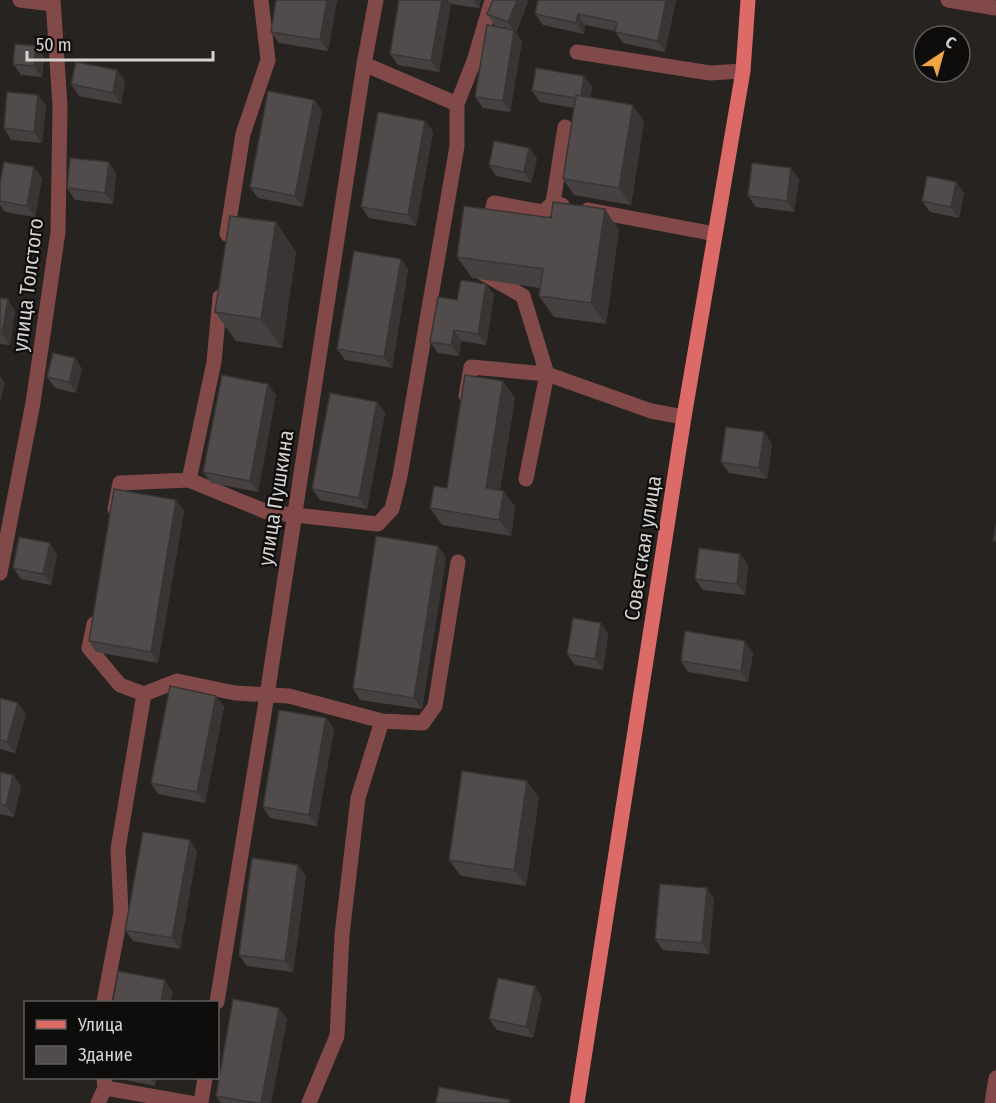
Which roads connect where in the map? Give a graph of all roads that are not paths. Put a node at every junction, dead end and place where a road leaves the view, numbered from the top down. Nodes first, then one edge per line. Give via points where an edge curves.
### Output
1 (20, 0) edge
2 (261, 0) edge
3 (376, 0) edge
4 (492, 0) edge
5 (748, 0) edge
6 (948, 0) edge
7 (53, 2) edge
8 (996, 8) edge
9 (577, 52) dead end
10 (364, 64) junction
11 (743, 71) junction
12 (457, 104) junction
13 (565, 126) dead end
14 (553, 203) junction
15 (715, 234) junction
16 (225, 248) edge
17 (221, 282) edge
18 (547, 374) junction
19 (463, 411) edge
20 (684, 417) junction
21 (526, 478) dead end
22 (189, 480) junction
23 (294, 514) junction
24 (113, 519) edge
25 (459, 562) dead end
26 (0, 573) edge
27 (96, 613) edge
28 (144, 694) junction
29 (267, 695) junction
30 (382, 721) junction
31 (104, 1001) edge
32 (217, 1001) edge
33 (996, 1078) edge
34 (205, 1079) edge
35 (105, 1083) edge
36 (98, 1103) edge
37 (189, 1103) edge
38 (201, 1103) edge
39 (309, 1103) edge
40 (577, 1103) edge
41 (992, 1103) edge

1 - 7 street
2 - 16 street via 268,60 243,134
3 - 10 street, улица Пушкина
4 - 12 street
5 - 11 main road, Советская улица
6 - 8 street
7 - 26 street, улица Толстого via 60,106 58,232 33,403
9 - 11 street via 710,73
10 - 12 street
10 - 23 street, улица Пушкина
11 - 15 main road, Советская улица
12 - 23 street via 457,146 392,509 378,524
13 - 14 street
14 - 15 street
14 - 18 street via 543,212 494,203 484,274 523,296
15 - 20 main road, Советская улица
17 - 22 street via 214,362
18 - 19 street via 471,367
18 - 20 street via 651,411
18 - 21 street
20 - 40 main road, Советская улица
22 - 23 street via 267,512
22 - 24 street via 120,483
23 - 29 street, улица Пушкина
25 - 30 street via 435,706 423,723
27 - 28 street via 89,648 120,685
28 - 29 street via 177,681
28 - 31 street via 118,849 122,912
29 - 30 street via 289,696
29 - 32 street, улица Пушкина
30 - 39 street via 358,798 342,935 337,1036
33 - 41 street
34 - 38 street
35 - 36 street
35 - 37 street

